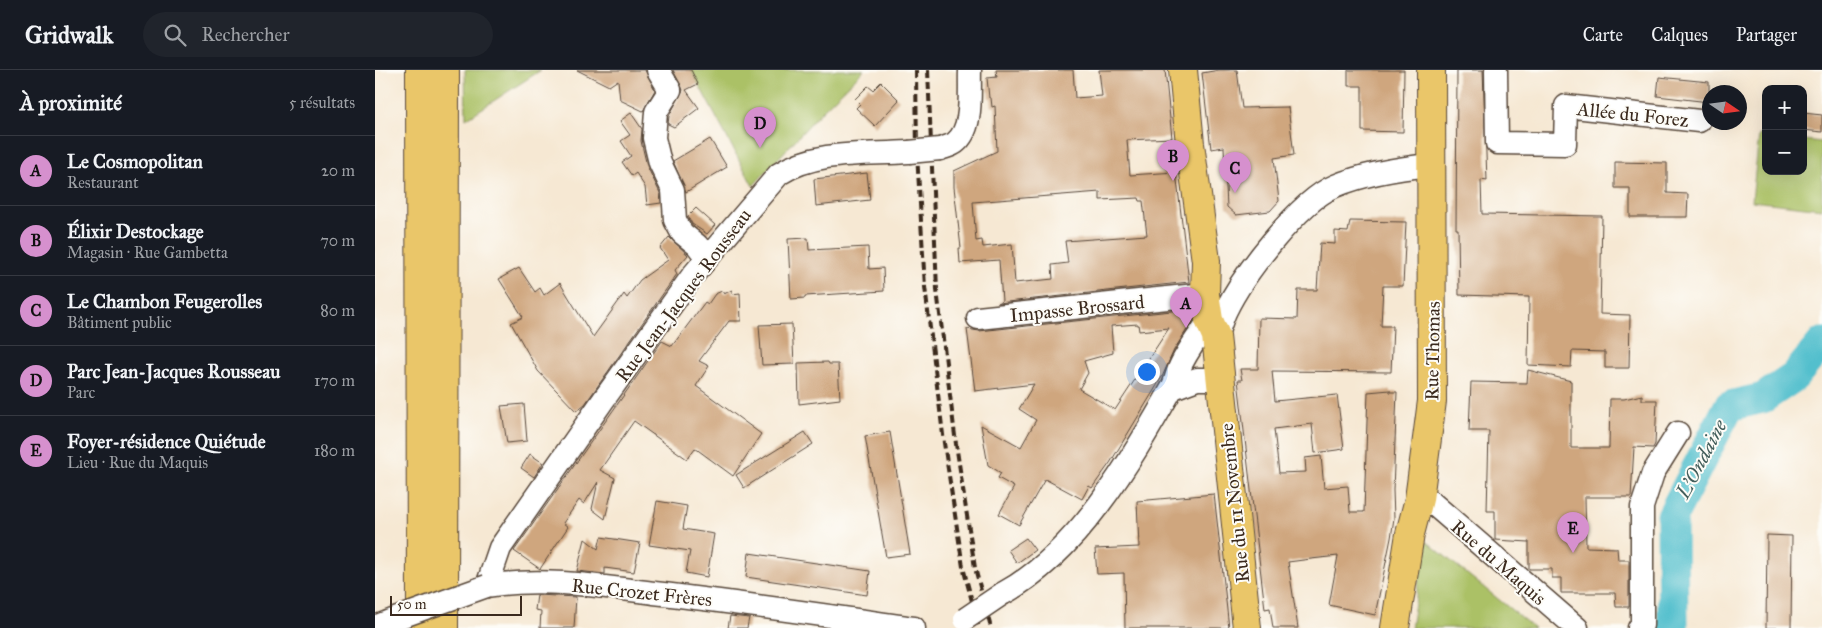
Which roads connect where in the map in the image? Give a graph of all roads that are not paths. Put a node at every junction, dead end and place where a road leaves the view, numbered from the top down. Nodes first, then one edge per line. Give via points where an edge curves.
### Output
1 (420, 70) edge
2 (445, 70) edge
3 (658, 70) edge
4 (970, 70) edge
5 (1183, 70) edge
6 (1431, 70) edge
7 (1496, 70) edge
8 (1699, 121) dead end
9 (1432, 165) junction
10 (707, 258) junction
11 (1205, 261) junction
12 (1241, 285) junction
13 (1210, 317) junction
14 (979, 318) dead end
15 (1220, 379) junction
16 (1173, 388) junction
17 (1678, 433) dead end
18 (1419, 498) junction
19 (487, 586) junction
20 (385, 623) edge
21 (960, 623) edge
22 (421, 628) edge
23 (444, 628) edge
24 (914, 628) edge
25 (1247, 628) edge
26 (1395, 628) edge
27 (1577, 628) edge
28 (1639, 628) edge

1 - 22 main road
2 - 23 main road
3 - 10 street via 670,90 656,112 654,138 660,163 673,190 675,220 682,233
4 - 10 street, Rue Jean-Jacques Rousseau, bridge via 965,125 961,137 954,144 940,149 819,158 793,165 779,174
5 - 11 main road, Rue du 11 Novembre
6 - 9 main road, Rue Thomas
7 - 8 street, Allée du Forez via 1497,143 1565,144 1566,106
9 - 12 street via 1362,176 1333,186 1295,215
9 - 18 main road, Rue Thomas via 1432,401
10 - 19 street, Rue Jean-Jacques Rousseau via 603,399 500,548
11 - 12 street via 1216,282 1224,287
11 - 13 main road, Rue du 11 Novembre
12 - 13 street via 1226,310
13 - 14 street, Impasse Brossard
13 - 15 main road, Rue du 11 Novembre
13 - 16 street via 1179,368
15 - 16 street via 1197,379
15 - 25 main road, Rue du 11 Novembre
16 - 21 street, bridge via 1115,482 1055,553 1015,587
17 - 28 street via 1653,473 1642,507 1642,625
18 - 26 main road, Rue Thomas
18 - 27 street, Rue du Maquis via 1431,502
19 - 20 street, Rue Crozet Frères, bridge
19 - 24 street, Rue Crozet Frères via 513,581 624,589

